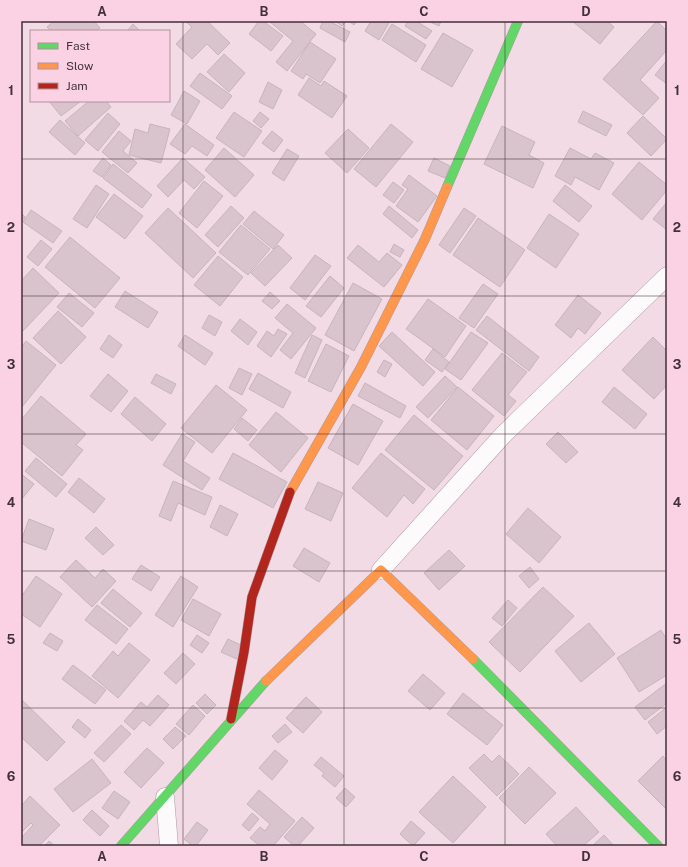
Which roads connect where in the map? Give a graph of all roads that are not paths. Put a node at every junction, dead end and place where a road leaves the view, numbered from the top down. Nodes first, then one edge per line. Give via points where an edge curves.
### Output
1 (518, 21) edge
2 (667, 276) edge
3 (381, 570) junction
4 (231, 719) junction
5 (165, 797) junction
6 (171, 845) edge
7 (121, 846) edge
8 (658, 846) edge

1 - 4 street via 425,239 361,367 290,489 252,598
2 - 3 street via 503,435
3 - 4 street via 266,681
3 - 8 street
4 - 5 street
5 - 6 street
5 - 7 street

